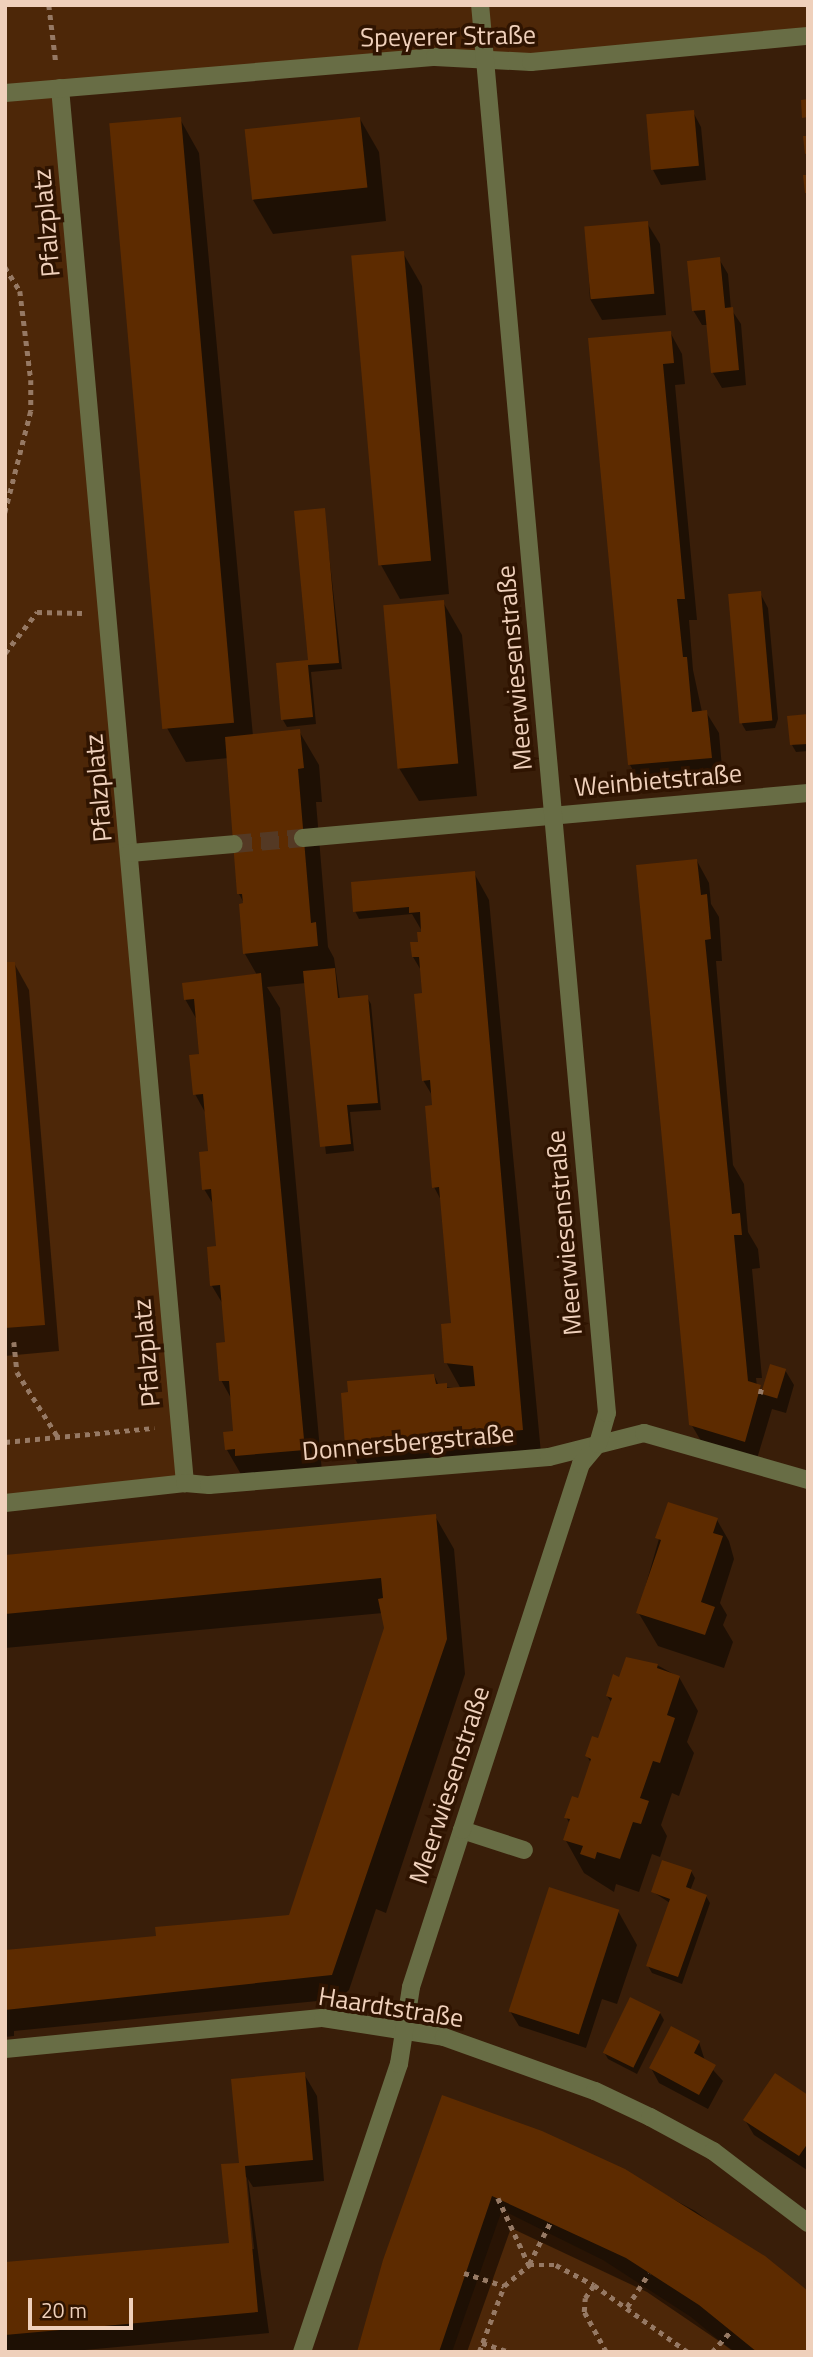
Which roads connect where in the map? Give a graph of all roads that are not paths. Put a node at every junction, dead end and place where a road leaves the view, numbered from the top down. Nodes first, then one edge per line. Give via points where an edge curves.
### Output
1 (480, 5) edge
2 (808, 36) edge
3 (485, 62) junction
4 (60, 88) junction
5 (5, 93) edge
6 (808, 793) edge
7 (553, 817) junction
8 (303, 838) tunnel mouth
9 (234, 844) tunnel mouth
10 (130, 853) junction
11 (598, 1444) junction
12 (808, 1480) edge
13 (185, 1483) junction
14 (5, 1503) edge
15 (462, 1830) junction
16 (524, 1850) dead end
17 (404, 2030) junction
18 (5, 2049) edge
19 (808, 2222) edge
20 (302, 2352) edge

1 - 3 street, Meerwiesenstraße
2 - 3 street, Speyerer Straße
3 - 4 street, Speyerer Straße via 435,57
3 - 7 street, Meerwiesenstraße
4 - 5 street, Speyerer Straße
4 - 10 street, Pfalzplatz
6 - 7 street, Weinbietstraße
7 - 8 street, Weinbietstraße
7 - 11 street, Meerwiesenstraße via 607,1413
9 - 10 street
10 - 13 street, Pfalzplatz
11 - 12 street, Donnersbergstraße via 644,1433
11 - 13 street, Donnersbergstraße via 549,1457 209,1485
11 - 15 street, Meerwiesenstraße via 581,1464
13 - 14 street, Donnersbergstraße
15 - 16 street
15 - 17 street, Meerwiesenstraße via 411,1987
17 - 18 street, Haardtstraße via 323,2018
17 - 19 street, Haardtstraße via 444,2037 509,2058 650,2117 713,2151
17 - 20 street, Meerwiesenstraße via 399,2064

